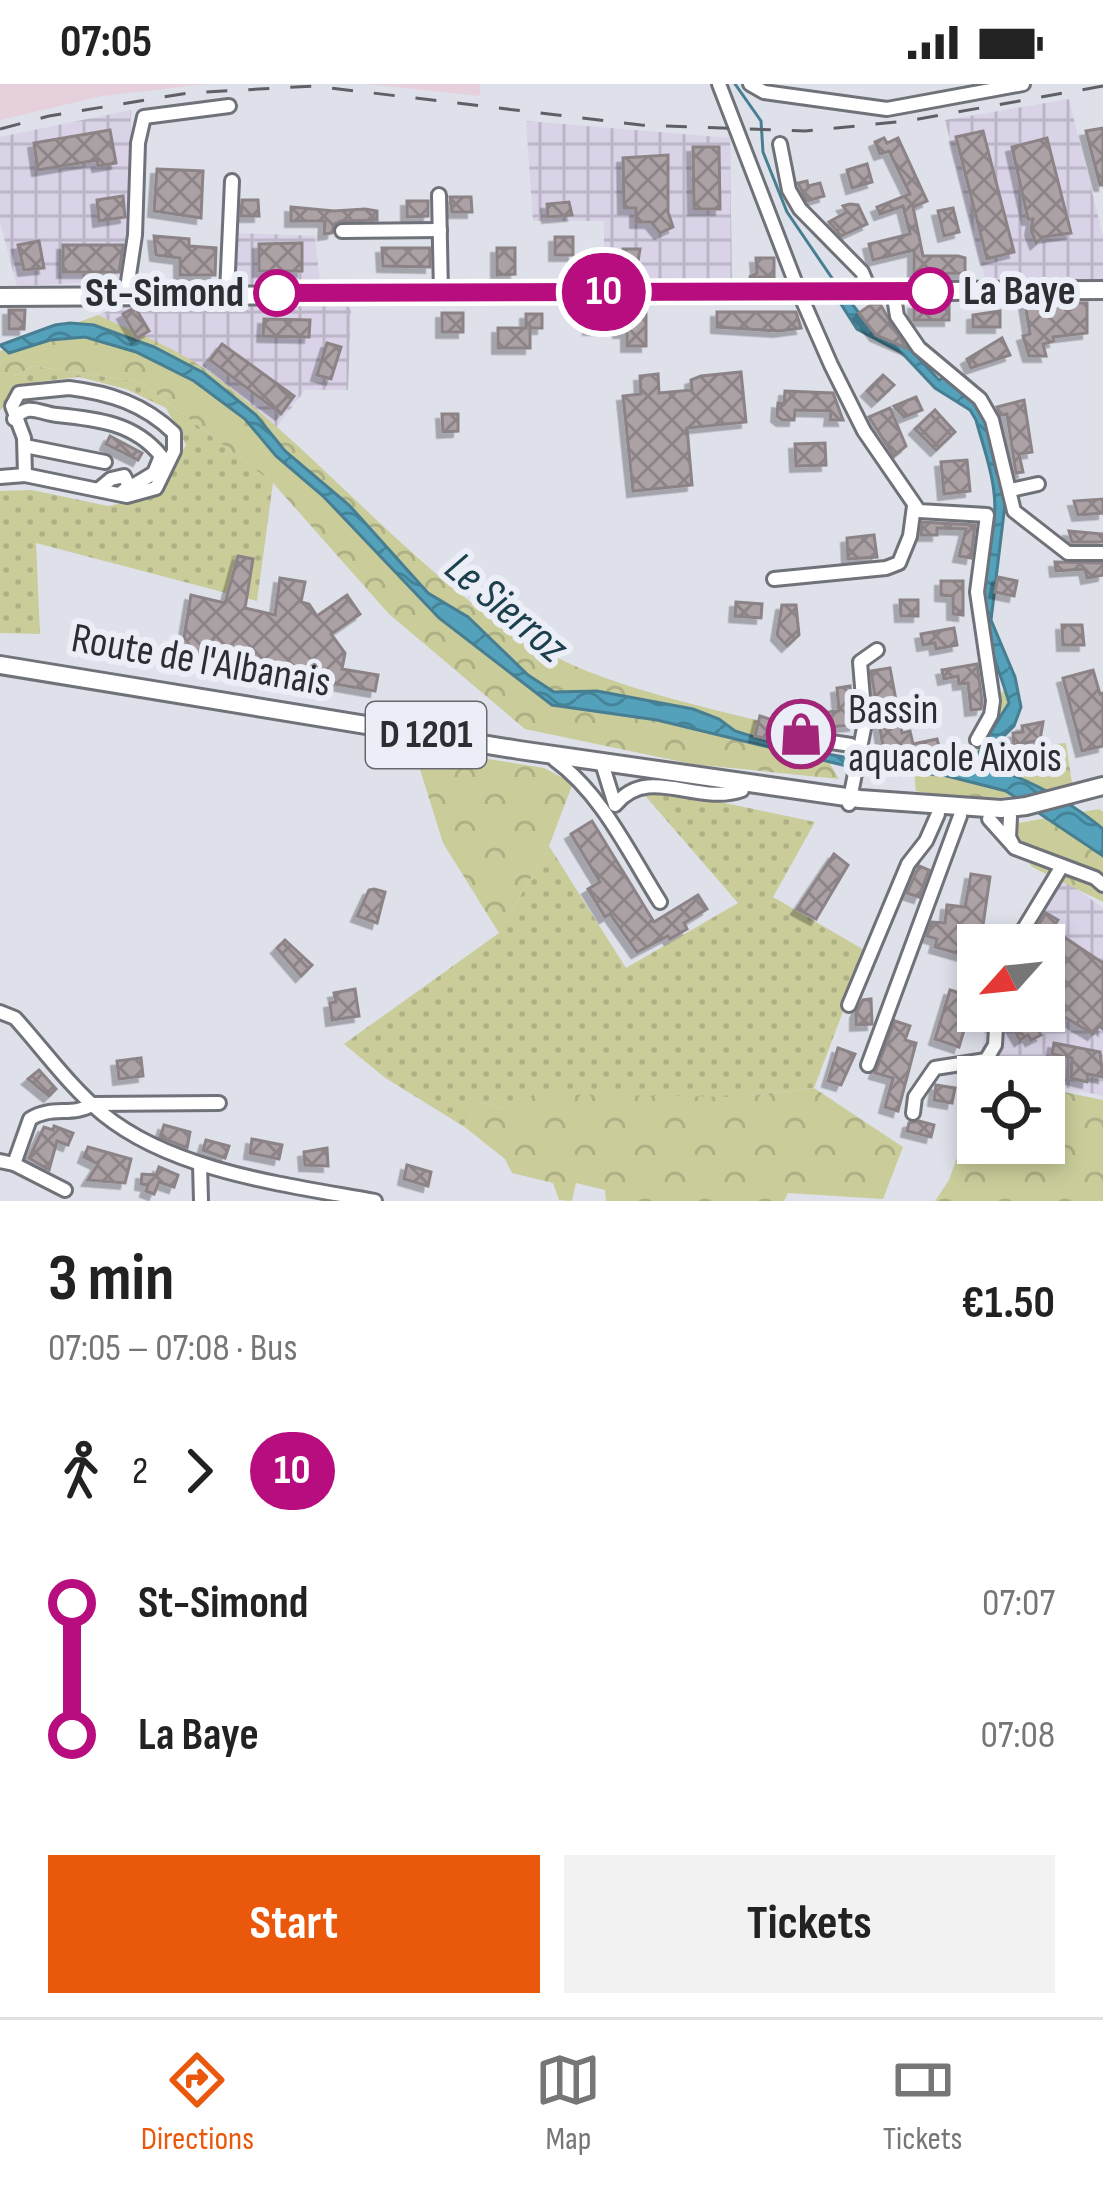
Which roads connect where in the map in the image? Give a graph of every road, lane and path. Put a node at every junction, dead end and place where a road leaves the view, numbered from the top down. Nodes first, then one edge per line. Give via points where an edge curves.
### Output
1 (719, 84) edge
2 (750, 84) edge
3 (1023, 84) edge
4 (229, 106) dead end
5 (780, 143) dead end
6 (232, 181) dead end
7 (440, 195) dead end
8 (440, 230) junction
9 (342, 231) dead end
10 (1103, 290) edge
11 (870, 291) junction
12 (892, 291) junction
13 (799, 292) junction
14 (227, 293) junction
15 (441, 293) junction
16 (126, 295) junction
17 (0, 297) edge
18 (14, 419) junction
19 (25, 446) junction
20 (105, 462) dead end
21 (25, 475) junction
22 (0, 477) edge
23 (1038, 484) dead end
24 (1010, 490) junction
25 (120, 494) junction
26 (914, 506) junction
27 (1103, 554) edge
28 (774, 580) dead end
29 (877, 650) dead end
30 (4, 664) edge
31 (825, 740) dead end
32 (977, 740) dead end
33 (519, 750) junction
34 (856, 754) junction
35 (554, 760) junction
36 (600, 766) junction
37 (1103, 786) edge
38 (742, 790) junction
39 (1088, 799) edge
40 (593, 800) junction
41 (849, 801) junction
42 (611, 810) junction
43 (1024, 812) junction
44 (938, 814) junction
45 (960, 816) junction
46 (989, 818) junction
47 (1015, 848) junction
48 (1062, 866) junction
49 (1103, 885) edge
50 (660, 902) dead end
51 (1027, 924) edge
52 (849, 1005) dead end
53 (0, 1012) edge
54 (996, 1032) edge
55 (868, 1065) dead end
56 (219, 1103) dead end
57 (93, 1104) junction
58 (913, 1113) dead end
59 (7, 1162) edge
60 (200, 1164) junction
61 (65, 1190) dead end
62 (201, 1201) edge
63 (375, 1201) edge

1 - 13 street
2 - 3 street via 876,110
4 - 16 street via 144,117
5 - 11 street via 788,190
6 - 14 street
7 - 8 street
8 - 9 street
8 - 15 street
10 - 12 main road
11 - 12 main road
11 - 13 main road
12 - 24 street via 897,316 919,348 980,399
13 - 15 main road
13 - 26 street via 864,431
14 - 15 main road
14 - 16 main road
16 - 17 main road
18 - 19 street
18 - 25 street via 32,408 79,415 149,441 161,456 154,473
18 - 25 street via 19,393 69,388 105,392 152,412 174,433 174,451 156,488
19 - 20 street
19 - 21 street
21 - 22 street
21 - 25 street
23 - 24 street
24 - 27 street via 1008,514 1067,553
26 - 28 street via 899,563
26 - 32 street via 987,515 977,592 993,701
29 - 34 street via 860,662 865,723
30 - 33 main road, Route de l'Albanais / D 1201
31 - 34 street via 851,745
33 - 35 main road, D 1201
33 - 36 main road, D 1201
34 - 41 street
35 - 36 main road, D 1201
35 - 40 street
36 - 38 main road, D 1201
36 - 40 street via 590,781
36 - 41 main road, D 1201
36 - 42 street
37 - 39 main road, D 1201
38 - 41 main road, D 1201
38 - 42 street via 722,797 642,784
39 - 43 main road, D 1201
40 - 42 street
41 - 43 main road, D 1201
41 - 44 main road, D 1201
42 - 50 street
43 - 46 main road, D 1201
43 - 47 street via 1009,837
44 - 45 main road, D 1201
44 - 52 street via 908,864
45 - 46 main road, D 1201
45 - 55 street
46 - 47 street
47 - 48 street
48 - 49 street
48 - 51 street
53 - 57 street via 15,1018
54 - 58 street via 986,1060 935,1068
56 - 57 street
57 - 59 street via 30,1119
57 - 60 street
59 - 61 street
60 - 62 street
60 - 63 street

